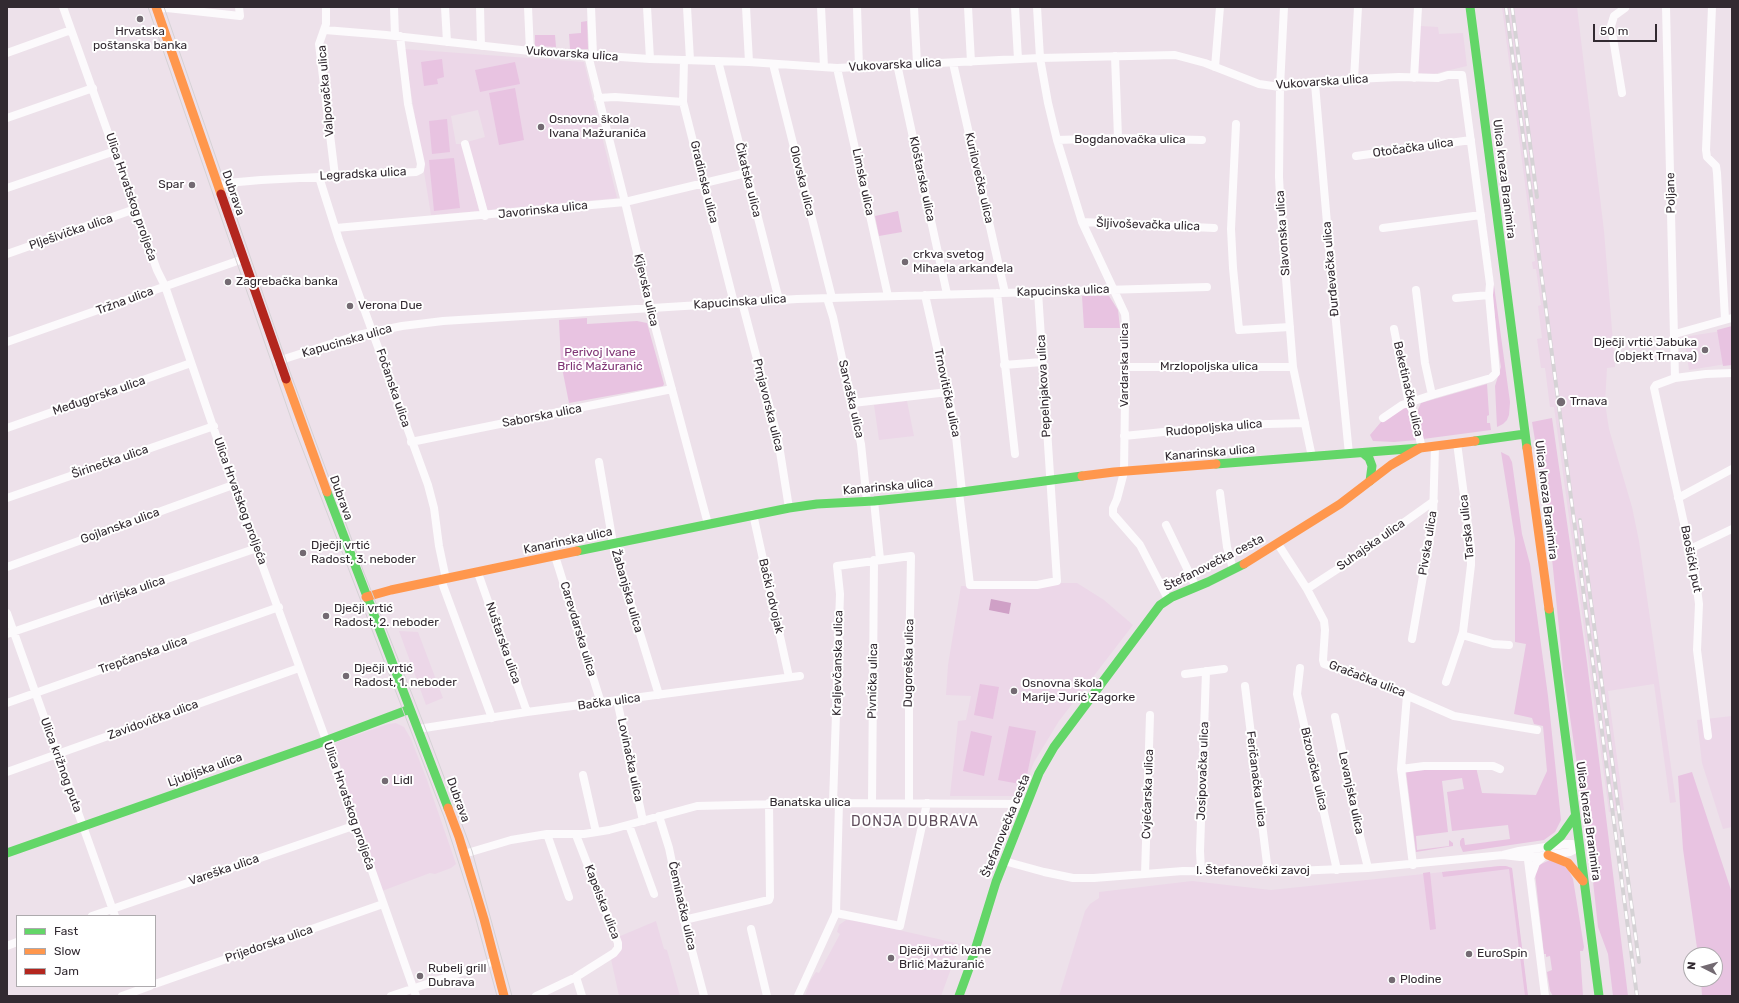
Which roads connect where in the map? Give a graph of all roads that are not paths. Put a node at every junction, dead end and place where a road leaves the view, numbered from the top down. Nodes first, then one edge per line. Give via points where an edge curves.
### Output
1 (63, 7) edge
2 (239, 7) edge
3 (326, 7) edge
4 (394, 7) edge
5 (445, 7) edge
6 (480, 7) edge
7 (528, 7) edge
8 (591, 7) edge
9 (647, 7) edge
10 (687, 7) edge
11 (746, 7) edge
12 (821, 7) edge
13 (857, 7) edge
14 (914, 7) edge
15 (968, 7) edge
16 (1015, 7) edge
17 (1037, 7) edge
18 (1220, 7) edge
19 (1284, 7) edge
20 (1358, 7) edge
21 (1418, 7) edge
22 (1470, 7) edge
23 (1626, 7) edge
24 (1666, 7) edge
25 (1712, 7) edge
26 (156, 8) edge
27 (71, 30) junction
28 (325, 30) junction
29 (397, 36) junction
30 (447, 42) junction
31 (481, 46) junction
32 (530, 51) junction
33 (7, 52) edge
34 (590, 55) junction
35 (1114, 56) junction
36 (1040, 58) junction
37 (650, 59) junction
38 (1018, 59) junction
39 (687, 60) junction
40 (718, 61) junction
41 (749, 62) junction
42 (971, 62) junction
43 (917, 63) junction
44 (952, 63) junction
45 (773, 64) junction
46 (896, 64) junction
47 (824, 67) junction
48 (859, 67) junction
49 (1215, 67) junction
50 (837, 68) junction
51 (1414, 78) junction
52 (1354, 79) junction
53 (1315, 84) junction
54 (1280, 87) junction
55 (93, 88) junction
56 (1622, 93) dead end
57 (598, 98) junction
58 (683, 102) junction
59 (7, 118) edge
60 (1236, 124) dead end
61 (1118, 138) junction
62 (1057, 140) junction
63 (1202, 140) dead end
64 (1471, 140) junction
65 (465, 144) dead end
66 (115, 151) junction
67 (1356, 156) dead end
68 (746, 173) junction
69 (335, 176) junction
70 (319, 177) junction
71 (704, 182) junction
72 (218, 186) junction
73 (7, 188) edge
74 (625, 202) junction
75 (135, 209) junction
76 (1481, 215) junction
77 (485, 216) junction
78 (1082, 222) junction
79 (336, 228) junction
80 (1214, 228) dead end
81 (1383, 228) dead end
82 (7, 254) edge
83 (243, 259) junction
84 (165, 286) junction
85 (1207, 287) dead end
86 (1112, 289) junction
87 (1416, 290) dead end
88 (1038, 292) junction
89 (1001, 293) junction
90 (947, 294) junction
91 (925, 295) junction
92 (1488, 295) junction
93 (888, 296) junction
94 (830, 298) junction
95 (1456, 298) dead end
96 (779, 300) junction
97 (742, 302) junction
98 (734, 303) junction
99 (650, 308) junction
100 (1729, 319) edge
101 (1290, 327) junction
102 (1394, 329) dead end
103 (373, 331) junction
104 (1675, 334) junction
105 (7, 342) edge
106 (278, 361) junction
107 (1042, 362) junction
108 (191, 363) junction
109 (1004, 365) junction
110 (1125, 367) junction
111 (1293, 367) junction
112 (1732, 373) edge
113 (1675, 378) junction
114 (672, 389) junction
115 (948, 392) junction
116 (1432, 395) junction
117 (1409, 402) junction
118 (853, 403) junction
119 (1383, 418) dead end
120 (1305, 423) junction
121 (214, 426) junction
122 (7, 428) edge
123 (1526, 434) junction
124 (1124, 436) junction
125 (411, 442) junction
126 (1457, 443) junction
127 (1435, 446) junction
128 (1421, 448) junction
129 (1362, 453) junction
130 (1015, 454) dead end
131 (1349, 454) junction
132 (1312, 457) junction
133 (599, 462) dead end
134 (1732, 469) edge
135 (1124, 472) junction
136 (1050, 481) junction
137 (1370, 481) junction
138 (233, 485) junction
139 (961, 492) junction
140 (1220, 493) dead end
141 (7, 498) edge
142 (1678, 498) junction
143 (1434, 501) junction
144 (871, 502) junction
145 (789, 508) junction
146 (753, 514) junction
147 (708, 524) junction
148 (1166, 526) dead end
149 (1732, 529) edge
150 (613, 543) junction
151 (1278, 544) junction
152 (257, 548) junction
153 (1690, 550) junction
154 (555, 556) junction
155 (877, 560) junction
156 (7, 567) edge
157 (1233, 569) junction
158 (478, 573) junction
159 (443, 580) junction
160 (970, 585) joint
161 (1196, 587) junction
162 (1307, 589) junction
163 (366, 597) junction
164 (1168, 599) junction
165 (278, 607) junction
166 (7, 613) edge
167 (10, 633) edge
168 (1462, 635) junction
169 (1412, 639) dead end
170 (1509, 645) dead end
171 (299, 668) junction
172 (1300, 668) dead end
173 (1224, 669) dead end
174 (1206, 672) junction
175 (1185, 674) dead end
176 (800, 676) dead end
177 (790, 677) junction
178 (1446, 682) dead end
179 (1245, 686) dead end
180 (35, 693) junction
181 (659, 695) junction
182 (1407, 695) junction
183 (617, 700) junction
184 (7, 703) edge
185 (601, 703) junction
186 (410, 709) junction
187 (527, 712) junction
188 (1150, 715) dead end
189 (1335, 717) dead end
190 (492, 718) junction
191 (418, 729) junction
192 (1537, 730) dead end
193 (1708, 736) dead end
194 (326, 740) junction
195 (57, 754) junction
196 (1401, 769) junction
197 (1500, 769) dead end
198 (7, 772) edge
199 (583, 775) dead end
200 (769, 803) junction
201 (836, 803) junction
202 (872, 803) junction
203 (909, 803) junction
204 (927, 803) junction
205 (1027, 804) junction
206 (659, 816) junction
207 (1575, 816) junction
208 (643, 820) junction
209 (356, 825) junction
210 (629, 825) junction
211 (83, 826) junction
212 (596, 832) junction
213 (547, 834) junction
214 (576, 835) junction
215 (1579, 847) junction
216 (1546, 852) junction
217 (7, 853) edge
218 (1527, 853) junction
219 (464, 854) junction
220 (1507, 856) junction
221 (1004, 861) junction
222 (1413, 865) junction
223 (1368, 868) junction
224 (1337, 870) junction
225 (1202, 871) junction
226 (1268, 872) junction
227 (1145, 874) junction
228 (1530, 879) junction
229 (1584, 881) junction
230 (654, 894) dead end
231 (569, 897) dead end
232 (383, 904) junction
233 (114, 912) edge
234 (836, 913) junction
235 (98, 915) edge
236 (684, 920) junction
237 (751, 929) dead end
238 (495, 960) junction
239 (576, 977) junction
240 (156, 984) edge
241 (140, 991) edge
242 (415, 992) edge
243 (122, 996) edge
244 (392, 996) edge
245 (504, 996) edge
246 (536, 996) edge
247 (582, 996) edge
248 (704, 996) edge
249 (767, 996) edge
250 (797, 996) edge
251 (959, 996) edge
252 (1545, 996) edge
253 (1598, 996) edge

1 - 27 street, Ulica Hrvatskog proljeća
2 - 26 street via 240,16
3 - 28 street, Valpovačka ulica
4 - 29 street
5 - 30 street
6 - 31 street
7 - 32 street
8 - 34 street, Kijevska ulica
9 - 37 street
10 - 39 street, Gradinska ulica
11 - 41 street
12 - 47 street
13 - 48 street
14 - 43 street
15 - 42 street
16 - 38 street
17 - 36 street, Vardarska ulica
18 - 49 street
19 - 54 street, Slavonska ulica
20 - 52 street
21 - 51 street
22 - 123 street, Ulica kneza Branimira
23 - 56 street via 1614,16 1611,22
24 - 104 street, Poljane
25 - 100 street via 1706,150 1707,157 1716,166 1717,173
26 - 72 street, Dubrava
27 - 33 street
27 - 55 street, Ulica Hrvatskog proljeća
28 - 29 street, Vukovarska ulica
28 - 69 street, Valpovačka ulica via 319,44
29 - 30 street, Vukovarska ulica
29 - 69 street, Legradska ulica via 421,164 420,170
30 - 31 street, Vukovarska ulica
31 - 32 street, Vukovarska ulica
32 - 34 street, Vukovarska ulica
34 - 37 street, Vukovarska ulica
34 - 57 street, Kijevska ulica
35 - 36 street, Vukovarska ulica
35 - 49 street, Vukovarska ulica via 1175,56
35 - 61 street
36 - 38 street, Vukovarska ulica
36 - 62 street, Vardarska ulica
37 - 39 street, Vukovarska ulica
38 - 42 street, Vukovarska ulica
39 - 40 street, Vukovarska ulica
39 - 58 street, Gradinska ulica
40 - 41 street, Vukovarska ulica
40 - 68 street, Čikatska ulica
41 - 45 street, Vukovarska ulica
42 - 44 street, Vukovarska ulica
43 - 44 street, Vukovarska ulica
43 - 46 street, Vukovarska ulica
44 - 89 street, Kurilovečka ulica
45 - 47 street, Vukovarska ulica
45 - 94 street, Olovska ulica
46 - 48 street, Vukovarska ulica
46 - 90 street, Kloštarska ulica
47 - 50 street, Vukovarska ulica
48 - 50 street, Vukovarska ulica
49 - 54 street, Vukovarska ulica via 1259,84
50 - 93 street, Limska ulica
51 - 52 street, Vukovarska ulica
51 - 64 street, Vukovarska ulica via 1462,75
52 - 53 street, Vukovarska ulica
53 - 54 street, Vukovarska ulica
53 - 131 street, Đurđevačka ulica
54 - 101 street, Slavonska ulica via 1280,192
55 - 59 street
55 - 66 street, Ulica Hrvatskog proljeća
57 - 58 street
57 - 74 street, Kijevska ulica
58 - 71 street, Gradinska ulica
60 - 101 street via 1231,229 1239,330
61 - 62 street, Bogdanovačka ulica
61 - 63 street, Bogdanovačka ulica
62 - 78 street, Vardarska ulica
64 - 67 street, Otočačka ulica
64 - 76 street
65 - 77 street
66 - 73 street
66 - 75 street, Ulica Hrvatskog proljeća
68 - 71 street, Javorinska ulica
68 - 96 street, Čikatska ulica
69 - 70 street, Legradska ulica
70 - 72 street, Legradska ulica via 246,181
70 - 79 street, Fočanska ulica
71 - 74 street, Javorinska ulica
71 - 98 street, Gradinska ulica
72 - 83 street, Dubrava
74 - 77 street, Javorinska ulica
74 - 99 street, Kijevska ulica
75 - 82 street, Plješivička ulica
75 - 84 street, Ulica Hrvatskog proljeća
76 - 81 street
76 - 92 street via 1490,284
77 - 79 street, Javorinska ulica
78 - 80 street, Šljivoševačka ulica
78 - 86 street, Vardarska ulica
79 - 103 street, Fočanska ulica
83 - 84 street, Tržna ulica
83 - 106 street, Dubrava
84 - 105 street, Tržna ulica
84 - 108 street, Ulica Hrvatskog proljeća
85 - 86 street, Kapucinska ulica
86 - 88 street, Kapucinska ulica
86 - 110 street, Vardarska ulica via 1125,314
87 - 116 street via 1425,363
88 - 89 street, Kapucinska ulica
88 - 107 street, Pepelnjakova ulica
89 - 90 street, Kapucinska ulica
89 - 109 street, Kurilovečka ulica
90 - 91 street, Kapucinska ulica
91 - 93 street, Kapucinska ulica
91 - 115 street, Trnovitička ulica
92 - 95 street
92 - 116 street via 1495,375
93 - 94 street, Kapucinska ulica
94 - 96 street, Kapucinska ulica
94 - 118 street, Sarvaška ulica
96 - 97 street, Kapucinska ulica
97 - 98 street, Kapucinska ulica
97 - 145 street, Prnjavorska ulica via 778,439
98 - 99 street, Kapucinska ulica
99 - 103 street, Kapucinska ulica via 444,321
99 - 114 street, Kijevska ulica
100 - 104 street
101 - 111 street, Slavonska ulica
102 - 117 street, Beketinačka ulica
103 - 106 street, Kapucinska ulica
103 - 125 street, Fočanska ulica
104 - 113 street, Poljane
106 - 163 street, Dubrava
107 - 109 street
107 - 136 street, Pepelnjakova ulica
108 - 121 street, Ulica Hrvatskog proljeća
108 - 122 street, Međugorska ulica
109 - 130 street, Kurilovečka ulica
110 - 111 street, Mrzlopoljska ulica
110 - 124 street, Vardarska ulica
111 - 120 street, Slavonska ulica
112 - 113 street
113 - 142 street, Baošićki put via 1654,388
114 - 125 street, Saborska ulica
114 - 147 street, Kijevska ulica
115 - 118 street
115 - 139 street, Trnovitička ulica via 955,427
116 - 117 street
117 - 119 street
117 - 128 street, Beketinačka ulica
118 - 144 street, Sarvaška ulica
120 - 124 street, Rudopoljska ulica via 1232,425
120 - 132 street, Slavonska ulica
121 - 138 street, Ulica Hrvatskog proljeća
121 - 141 street, Širinečka ulica
123 - 126 street, Štefanovečka cesta
123 - 207 street, Ulica kneza Branimira
124 - 135 street, Vardarska ulica
125 - 159 street, Fočanska ulica via 434,508
126 - 127 street, Štefanovečka cesta
126 - 168 street, Tarska ulica via 1471,548
127 - 128 street, Štefanovečka cesta
127 - 143 street, Pivska ulica
128 - 129 street, Kanarinska ulica
128 - 137 street, Štefanovečka cesta
129 - 131 street, Kanarinska ulica
129 - 137 street via 1369,458 1372,466
131 - 132 street, Kanarinska ulica
132 - 135 street, Kanarinska ulica
133 - 150 street, Žabanjska ulica
134 - 142 street
135 - 136 street, Kanarinska ulica
135 - 164 street, Vardarska ulica via 1113,514 1140,545
136 - 139 street, Kanarinska ulica
136 - 160 street, Pepelnjakova ulica via 1057,581 1037,585
137 - 151 street, Štefanovečka cesta via 1340,504
138 - 152 street, Ulica Hrvatskog proljeća
138 - 156 street, Gojlanska ulica
139 - 144 street, Kanarinska ulica
139 - 160 street, Trnovitička ulica
140 - 157 street via 1227,547
142 - 153 street, Baošićki put
143 - 162 street, Suhajska ulica
143 - 169 street, Pivska ulica
144 - 145 street, Kanarinska ulica
144 - 155 street, Pivnička ulica
145 - 146 street, Kanarinska ulica
146 - 147 street, Kanarinska ulica
146 - 177 street, Bački odvojak
147 - 150 street, Kanarinska ulica
148 - 161 street
149 - 153 street
150 - 154 street, Kanarinska ulica
150 - 181 street, Žabanjska ulica
151 - 157 street, Štefanovečka cesta
151 - 162 street, Gračačka ulica
152 - 165 street, Ulica Hrvatskog proljeća
152 - 167 street, Idrijska ulica
153 - 193 street, Baošićki put via 1699,604 1697,650
154 - 158 street, Kanarinska ulica
154 - 185 street, Carevdarska ulica
155 - 201 street, Kraljevčanska ulica via 837,566 840,594
155 - 202 street, Pivnička ulica
155 - 203 street, Dugoreška ulica via 911,556
157 - 161 street, Štefanovečka cesta
158 - 159 street, Kanarinska ulica
158 - 187 street, Nuštarska ulica
159 - 163 street, Kanarinska ulica
159 - 190 street, Fočanska ulica
161 - 164 street, Štefanovečka cesta
162 - 182 street, Gračačka ulica via 1324,621 1324,664
163 - 186 street, Dubrava
164 - 205 street, Štefanovečka cesta via 1160,605 1054,747 1039,773
165 - 171 street, Ulica Hrvatskog proljeća
165 - 180 street, Trepčanska ulica
166 - 167 street, Ulica križnog puta
167 - 180 street, Ulica križnog puta
168 - 170 street via 1493,644
168 - 178 street, Tarska ulica
171 - 194 street, Ulica Hrvatskog proljeća
171 - 195 street, Zavidovička ulica
172 - 224 street, Bizovačka ulica via 1298,702
173 - 174 street
174 - 175 street
174 - 225 street, Josipovačka ulica via 1200,852
176 - 177 street, Bačka ulica
177 - 181 street, Bačka ulica
179 - 226 street, Feričanačka ulica
180 - 184 street, Trepčanska ulica
180 - 195 street, Ulica križnog puta
181 - 183 street, Bačka ulica
182 - 192 street, Gračačka ulica via 1454,716
182 - 196 street
183 - 185 street, Bačka ulica
183 - 208 street, Lovinačka ulica
185 - 187 street, Bačka ulica
186 - 191 street, Dubrava
186 - 194 street, Ljubijska ulica
187 - 190 street, Bačka ulica
188 - 227 street, Cvjećarska ulica
189 - 223 street, Levanjska ulica via 1358,832
190 - 191 street, Bačka ulica
191 - 219 street, Dubrava
194 - 209 street, Ulica Hrvatskog proljeća
194 - 211 street, Ljubijska ulica
195 - 198 street, Zavidovička ulica
195 - 211 street, Ulica križnog puta
196 - 197 street via 1424,766 1486,766
196 - 222 street
199 - 212 street
200 - 201 street, Banatska ulica
200 - 206 street, Banatska ulica via 697,806
200 - 236 street via 769,900
201 - 202 street, Banatska ulica
201 - 234 street, Kraljevčanska ulica
202 - 203 street, Banatska ulica
203 - 204 street, Banatska ulica
204 - 205 street, Banatska ulica
204 - 234 street via 900,926
205 - 221 street, Štefanovečka cesta
206 - 208 street, Banatska ulica
206 - 236 street, Čeminačka ulica via 671,855
207 - 215 street, Ulica kneza Branimira
207 - 216 street
208 - 210 street, Banatska ulica
209 - 232 street, Ulica Hrvatskog proljeća
209 - 233 street, Vareška ulica
210 - 212 street, Banatska ulica
210 - 230 street
211 - 217 street, Ljubijska ulica
211 - 233 street, Ulica križnog puta
212 - 214 street, Banatska ulica
213 - 214 street, Banatska ulica
213 - 219 street, Banatska ulica via 511,840
213 - 231 street
214 - 239 street, Kapelska ulica via 618,948
215 - 216 street, I. Štefanovečki zavoj via 1570,844
215 - 229 street, Ulica kneza Branimira
216 - 218 street, I. Štefanovečki zavoj
216 - 228 street via 1536,863
216 - 229 street via 1568,863
218 - 220 street, I. Štefanovečki zavoj
218 - 228 street
219 - 238 street, Dubrava
220 - 222 street, I. Štefanovečki zavoj
220 - 228 street via 1522,865
221 - 227 street, I. Štefanovečki zavoj via 1073,878
221 - 251 street, Štefanovečka cesta
222 - 223 street, I. Štefanovečki zavoj
223 - 224 street, I. Štefanovečki zavoj
224 - 226 street, I. Štefanovečki zavoj
225 - 226 street, I. Štefanovečki zavoj
225 - 227 street, I. Štefanovečki zavoj
228 - 252 street
229 - 253 street, Ulica kneza Branimira
232 - 240 street, Prijedorska ulica
232 - 242 street, Ulica Hrvatskog proljeća
233 - 235 street, Vareška ulica
234 - 250 street
236 - 248 street, Čeminačka ulica
237 - 249 street
238 - 242 street
238 - 245 street, Dubrava
239 - 246 street, Kapelska ulica
239 - 247 street
241 - 243 street
242 - 244 street

